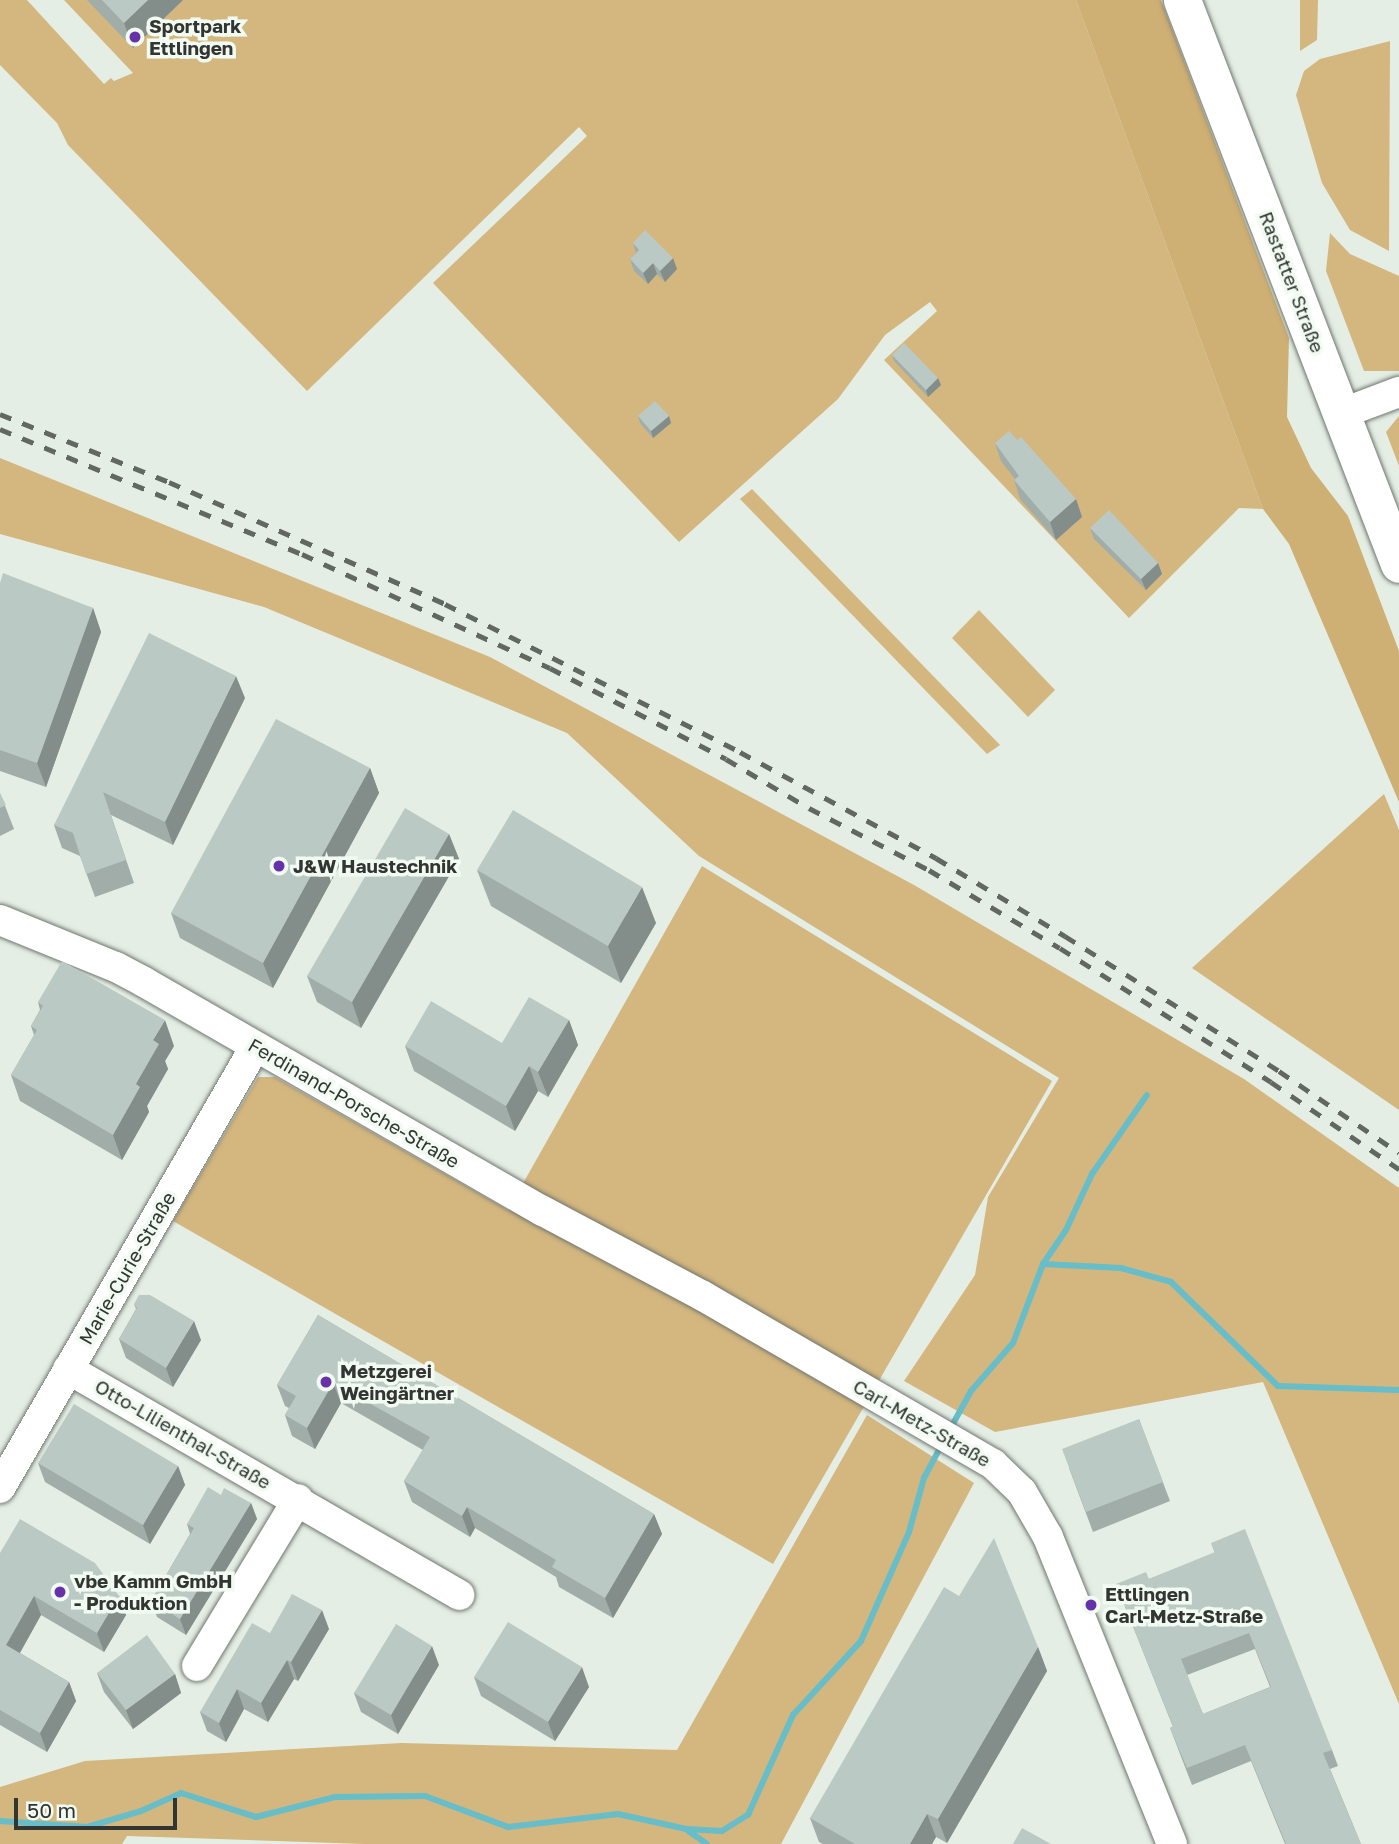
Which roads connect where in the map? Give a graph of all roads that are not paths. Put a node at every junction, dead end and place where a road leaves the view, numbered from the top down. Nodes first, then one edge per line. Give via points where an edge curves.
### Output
1 (1182, 0) edge
2 (1399, 392) edge
3 (1343, 413) junction
4 (1399, 564) edge
5 (0, 919) edge
6 (254, 1047) junction
7 (703, 1296) joint
8 (68, 1369) junction
9 (0, 1488) edge
10 (298, 1499) junction
11 (460, 1595) dead end
12 (197, 1666) dead end
13 (1172, 1844) edge

1 - 3 main road, Rastatter Straße
2 - 3 street
3 - 4 main road, Rastatter Straße
5 - 6 street, Ferdinand-Porsche-Straße via 116,967
6 - 7 street, Ferdinand-Porsche-Straße
6 - 8 street, Marie-Curie-Straße
7 - 13 street, Carl-Metz-Straße via 964,1446 1009,1477 1035,1510
8 - 9 street, Marie-Curie-Straße
8 - 10 street, Otto-Lilienthal-Straße
10 - 11 street, Otto-Lilienthal-Straße
10 - 12 street

